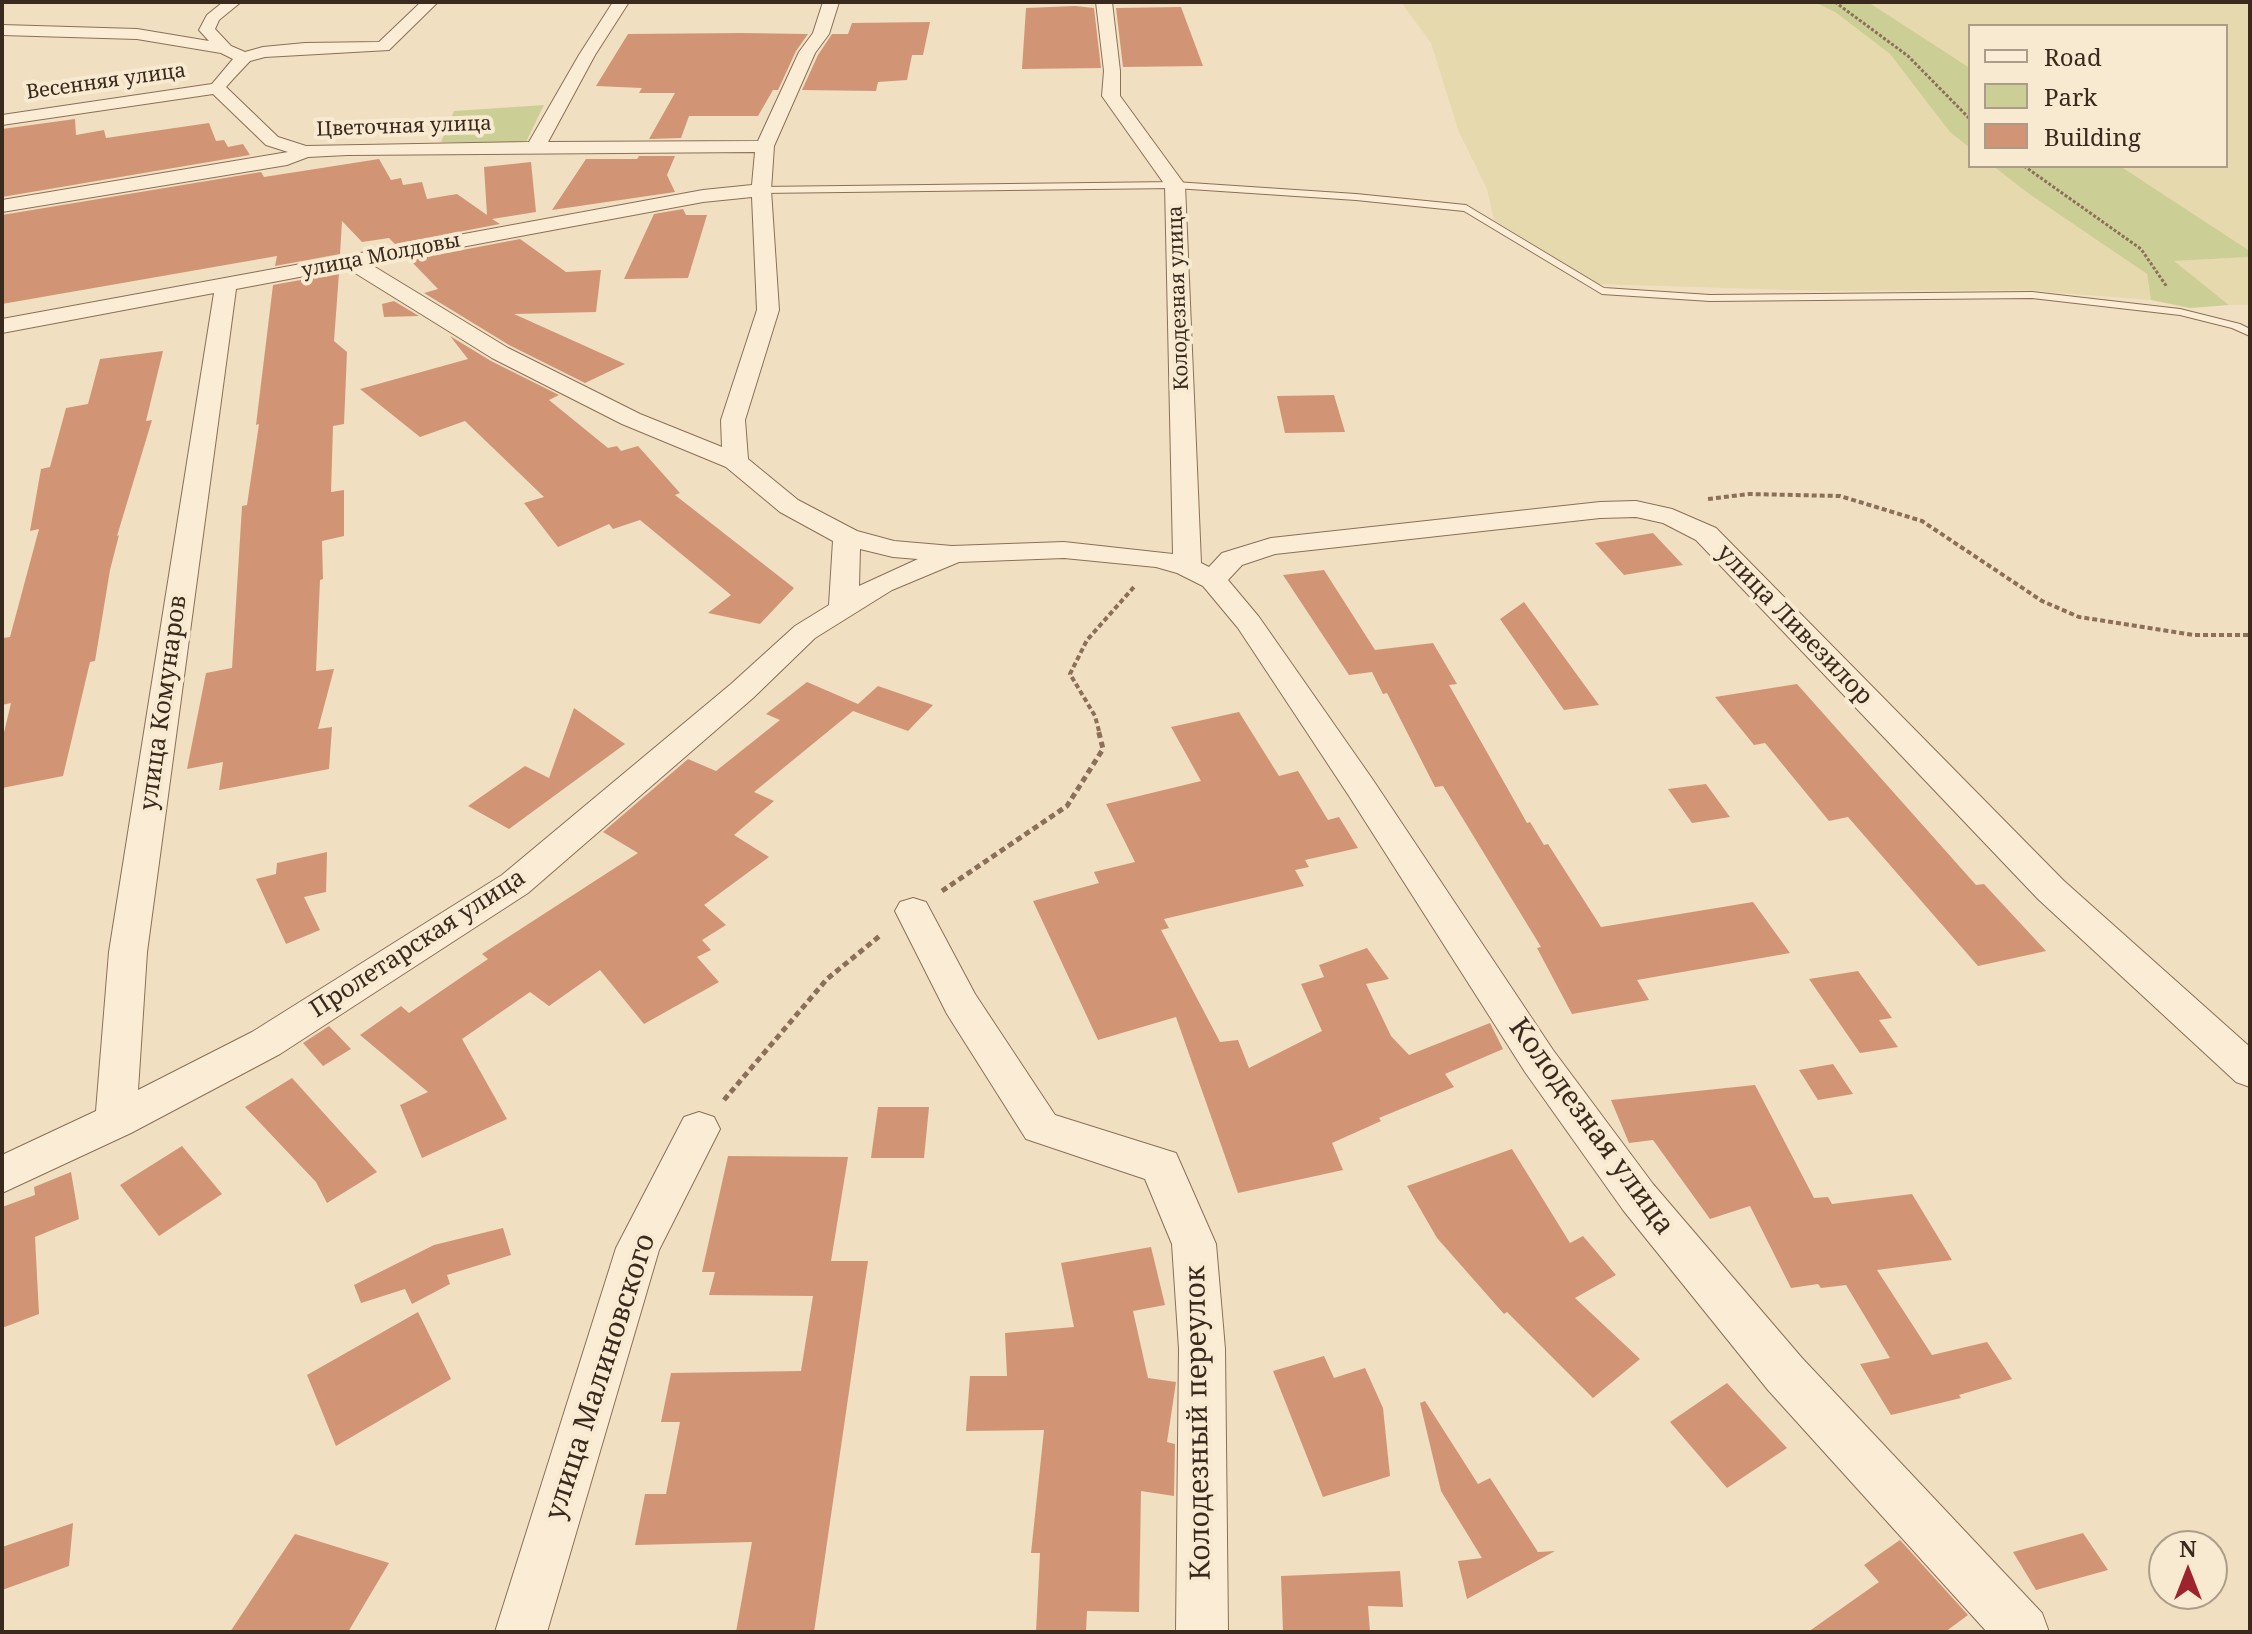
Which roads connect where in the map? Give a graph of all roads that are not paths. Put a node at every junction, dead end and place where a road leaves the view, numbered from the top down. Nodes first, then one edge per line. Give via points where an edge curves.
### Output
1 (233, 2) edge
2 (430, 2) edge
3 (621, 2) edge
4 (831, 2) edge
5 (1104, 2) edge
6 (23, 15) dead end
7 (2, 30) edge
8 (225, 49) junction
9 (244, 58) junction
10 (217, 88) junction
11 (2, 120) edge
12 (537, 145) junction
13 (765, 146) junction
14 (305, 152) junction
15 (1175, 185) junction
16 (761, 190) junction
17 (2, 206) edge
18 (350, 261) junction
19 (226, 286) junction
20 (2, 326) edge
21 (2250, 333) edge
22 (735, 462) junction
23 (847, 537) junction
24 (955, 554) junction
25 (1186, 569) junction
26 (843, 608) junction
27 (913, 911) road end
28 (2250, 1071) edge
29 (116, 1121) junction
30 (699, 1129) road end
31 (2, 1175) edge
32 (521, 1632) edge
33 (1202, 1632) edge
34 (2023, 1632) edge

1 - 8 street via 212,18 207,30
2 - 9 street via 383,47 284,49
3 - 12 street
4 - 13 street via 821,34 807,52
5 - 15 street, Колодезная улица via 1111,96
6 - 7 street
7 - 8 street via 137,34
8 - 9 street
9 - 10 street
10 - 11 street, Весенняя улица
10 - 14 street via 272,141
12 - 13 street, Цветочная улица
12 - 14 street, Цветочная улица
13 - 16 street
14 - 17 street, Цветочная улица
15 - 16 lane
15 - 21 lane via 1466,208 1602,291 1710,298 2032,295 2155,308
15 - 25 street, Колодезная улица
16 - 18 street, улица Молдовы
16 - 22 street via 768,310 733,420
18 - 19 street, улица Молдовы
18 - 22 street, Пролетарская улица via 500,353 631,419
19 - 20 street, улица Молдовы
19 - 29 street, улица Комунаров via 128,952
22 - 23 street, Пролетарская улица via 789,506
23 - 24 street, Пролетарская улица via 893,549
23 - 26 street
24 - 25 street, Пролетарская улица via 1064,550
24 - 26 street, Пролетарская улица via 882,584
25 - 28 street, улица Ливезилор via 1271,546 1600,510 1636,509 1672,517 1706,534 2051,890
25 - 34 street, Колодезная улица via 1249,623 1539,1061 1638,1197 1785,1374
26 - 29 street, Пролетарская улица via 805,632 515,884 266,1043
27 - 33 street, Колодезный переулок via 961,1004 1041,1127 1161,1166 1194,1244 1202,1349
29 - 31 street, Пролетарская улица
30 - 32 street, улица Малиновского via 638,1248

